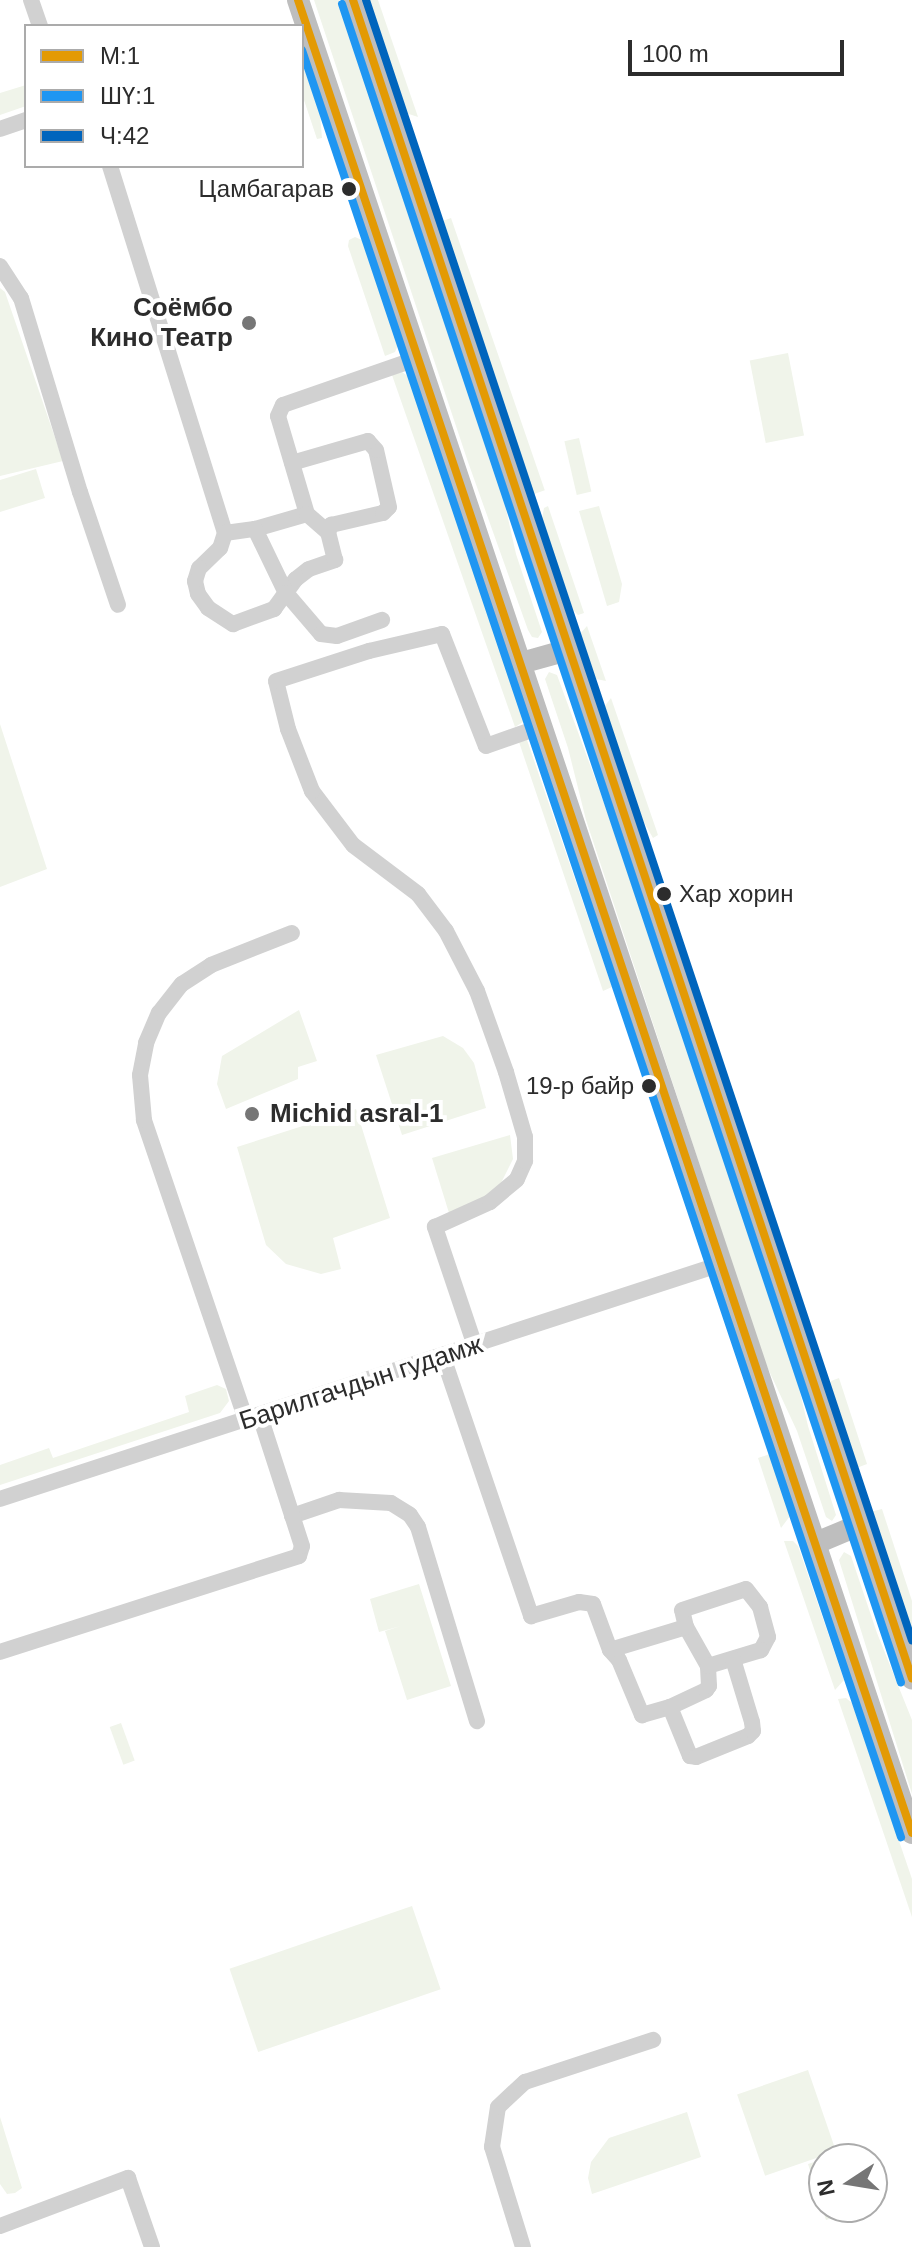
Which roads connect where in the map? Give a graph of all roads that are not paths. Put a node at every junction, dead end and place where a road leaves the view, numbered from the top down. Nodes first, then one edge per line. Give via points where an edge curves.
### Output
1 (31, 0) edge
2 (298, 0) edge
3 (353, 0) edge
4 (39, 24) edge
5 (305, 28) edge
6 (24, 121) edge
7 (0, 129) edge
8 (111, 168) edge
9 (0, 266) edge
10 (419, 358) junction
11 (292, 463) junction
12 (307, 514) junction
13 (255, 529) junction
14 (328, 532) junction
15 (225, 533) junction
16 (286, 593) junction
17 (118, 605) dead end
18 (382, 620) dead end
19 (568, 650) junction
20 (521, 663) junction
21 (543, 726) junction
22 (292, 933) dead end
23 (721, 1264) junction
24 (475, 1346) junction
25 (443, 1357) junction
26 (253, 1418) junction
27 (0, 1499) edge
28 (292, 1516) junction
29 (859, 1525) junction
30 (816, 1543) junction
31 (686, 1627) junction
32 (610, 1650) junction
33 (0, 1652) edge
34 (733, 1659) junction
35 (708, 1666) junction
36 (912, 1678) edge
37 (670, 1707) junction
38 (477, 1721) dead end
39 (912, 1833) edge
40 (653, 2040) dead end
41 (0, 2226) edge
42 (152, 2247) edge
43 (523, 2247) edge

1 - 4 street
2 - 5 highway
3 - 19 highway
5 - 10 highway
6 - 7 street
8 - 15 street
9 - 17 street via 21,298
10 - 11 street via 283,405 278,416
10 - 20 highway
11 - 12 street
11 - 14 street via 354,443 368,441 376,450 389,507 331,525
12 - 13 street
12 - 14 street
13 - 15 street
13 - 16 street
14 - 16 street via 335,560 309,569
15 - 16 street via 195,581 208,608 233,624 274,609
16 - 18 street via 321,634 337,636
19 - 20 highway
19 - 29 highway
20 - 21 highway
21 - 23 highway
21 - 24 street via 486,746 442,634 276,681 291,740 312,791 353,845 418,894 446,931 477,991 506,1072 525,1137 525,1161 517,1179 490,1202 435,1227
22 - 26 street via 211,965 182,984 159,1013 140,1075 144,1120
23 - 24 street, Барилгачдын гудамж
23 - 30 highway
24 - 25 street, Барилгачдын гудамж
25 - 26 street, Барилгачдын гудамж
25 - 32 street via 531,1616 579,1602 593,1604
26 - 27 street, Барилгачдын гудамж
26 - 28 street
28 - 33 street via 302,1546 299,1556
28 - 38 street via 339,1500 391,1503 410,1515
29 - 30 highway
29 - 36 highway
30 - 39 highway
31 - 32 street
31 - 34 street via 682,1610 746,1589 760,1607 768,1637 761,1650
31 - 35 street
32 - 37 street via 642,1715
34 - 35 street
34 - 37 street via 752,1722 748,1736 690,1756
35 - 37 street via 706,1690
40 - 43 street via 525,2082 498,2107 492,2147
41 - 42 street via 128,2178

